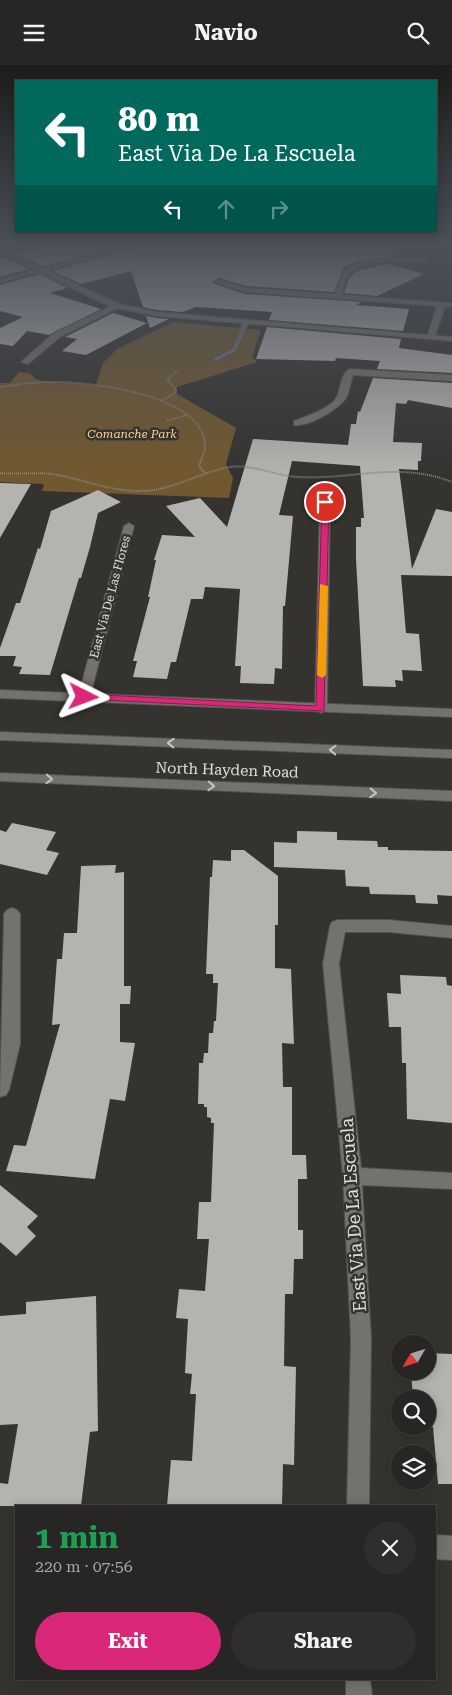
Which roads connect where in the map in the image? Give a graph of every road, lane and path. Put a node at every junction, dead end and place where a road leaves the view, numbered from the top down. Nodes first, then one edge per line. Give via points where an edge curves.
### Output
1 (82, 322) edge
2 (235, 322) edge
3 (436, 322) edge
4 (246, 323) junction
5 (431, 337) junction
6 (452, 339) edge
7 (216, 359) dead end
8 (25, 362) dead end
9 (178, 371) dead end
10 (29, 377) dead end
11 (452, 378) edge
12 (32, 382) junction
13 (0, 387) edge
14 (162, 401) junction
15 (186, 415) junction
16 (167, 421) dead end
17 (297, 423) dead end
18 (0, 473) edge
19 (206, 474) junction
20 (452, 482) edge
21 (325, 502) dead end
22 (129, 526) dead end
23 (0, 694) edge
24 (84, 697) junction
25 (321, 709) junction
26 (452, 713) edge
27 (0, 736) edge
28 (452, 754) edge
29 (0, 777) edge
30 (452, 796) edge
31 (12, 914) dead end
32 (452, 931) edge
33 (0, 1090) edge
34 (352, 1176) junction
35 (452, 1181) edge
36 (358, 1505) edge
37 (436, 1547) edge
38 (452, 1548) edge
39 (358, 1680) edge
40 (359, 1695) edge

1 - 8 street via 55,334
2 - 4 street
3 - 5 street
4 - 5 street
4 - 7 lane via 234,350
5 - 6 street
9 - 14 path via 167,379 175,393
10 - 12 path
11 - 17 street via 350,372 345,380 346,389 335,405
12 - 13 path
12 - 14 path via 116,388
14 - 15 path
15 - 16 path
15 - 19 path via 202,434 206,447 199,466
18 - 19 path via 52,474 122,491 171,488
19 - 20 path via 235,467 303,478 389,471 437,475
21 - 25 street
22 - 24 street, East Via De Las Flores
23 - 24 street
24 - 25 street
25 - 26 street
28 -> 27 street, North Hayden Road
29 -> 30 street, North Hayden Road
31 - 33 street via 11,1044
32 - 34 street, East Via De La Escuela via 338,926 331,964
34 - 35 street
34 - 36 street, East Via De La Escuela via 361,1338
37 - 38 street
39 - 40 street

